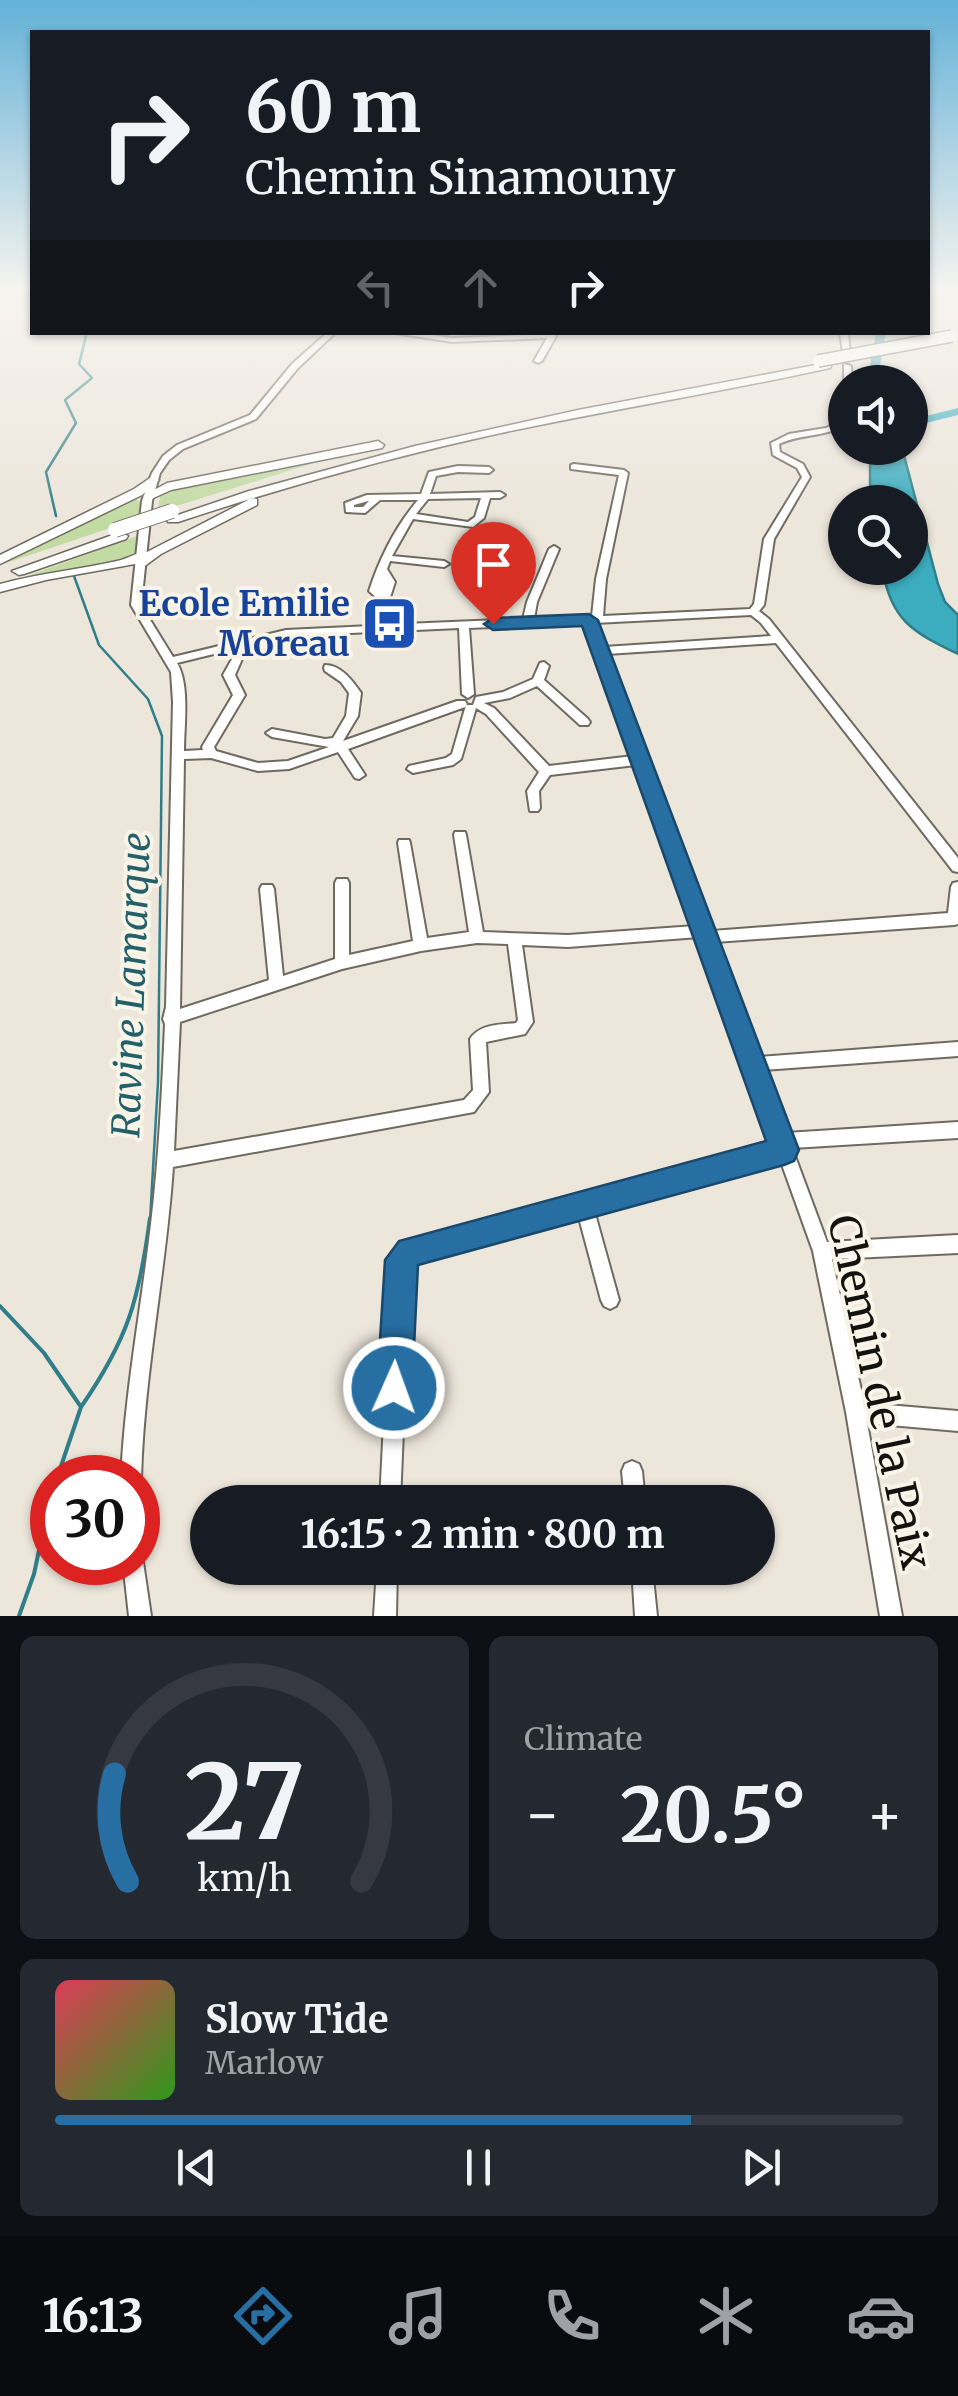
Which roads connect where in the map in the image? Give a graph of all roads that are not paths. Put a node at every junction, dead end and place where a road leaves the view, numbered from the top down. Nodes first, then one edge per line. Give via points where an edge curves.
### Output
1 (294, 367) edge
2 (803, 367) edge
3 (805, 367) edge
4 (462, 428) junction
5 (828, 431) edge
6 (433, 443) junction
7 (574, 467) dead end
8 (489, 470) dead end
9 (154, 479) junction
10 (175, 486) junction
11 (500, 495) dead end
12 (486, 496) junction
13 (425, 497) junction
14 (148, 498) junction
15 (377, 498) dead end
16 (113, 502) junction
17 (172, 515) junction
18 (409, 516) junction
19 (118, 533) junction
20 (170, 544) junction
21 (554, 549) dead end
22 (142, 558) junction
23 (387, 558) junction
24 (0, 560) edge
25 (444, 564) dead end
26 (0, 570) edge
27 (0, 578) edge
28 (0, 588) edge
29 (754, 612) junction
30 (593, 620) junction
31 (528, 622) junction
32 (464, 625) junction
33 (374, 629) junction
34 (779, 639) junction
35 (235, 644) junction
36 (600, 651) junction
37 (171, 661) junction
38 (544, 666) dead end
39 (329, 668) dead end
40 (538, 682) junction
41 (472, 702) junction
42 (584, 722) dead end
43 (272, 733) dead end
44 (339, 745) junction
45 (178, 749) junction
46 (210, 750) junction
47 (639, 760) junction
48 (412, 769) dead end
49 (546, 770) junction
50 (359, 776) dead end
51 (534, 808) dead end
52 (460, 836) dead end
53 (404, 843) dead end
54 (958, 867) edge
55 (342, 883) dead end
56 (958, 887) edge
57 (267, 889) dead end
58 (956, 919) edge
59 (706, 934) junction
60 (477, 937) junction
61 (514, 939) junction
62 (421, 944) junction
63 (342, 963) junction
64 (277, 984) junction
65 (170, 1019) junction
66 (958, 1049) edge
67 (752, 1064) junction
68 (958, 1130) edge
69 (782, 1146) junction
70 (166, 1160) junction
71 (584, 1204) junction
72 (958, 1244) edge
73 (822, 1251) junction
74 (610, 1300) dead end
75 (856, 1412) junction
76 (958, 1421) edge
77 (132, 1455) edge
78 (632, 1471) dead end
79 (391, 1485) edge
80 (633, 1485) edge
81 (137, 1585) edge
82 (386, 1585) edge
83 (643, 1585) edge
84 (140, 1616) edge
85 (385, 1616) edge
86 (646, 1616) edge
87 (891, 1616) edge

1 - 9 street via 258,413 180,446
2 - 4 highway
3 - 6 highway
4 - 10 highway
4 - 17 highway via 304,468
5 - 29 street via 775,443 776,453 806,477 769,539
6 - 17 highway
6 - 20 highway via 293,486
7 - 30 street via 624,473
8 - 13 street via 432,474
9 - 10 highway
9 - 14 street
9 - 16 highway
10 - 14 highway
11 - 12 street
12 - 13 street
12 - 18 street via 470,525
13 - 15 street
13 - 18 street
14 - 16 highway
14 - 22 street
16 - 24 highway
17 - 19 highway
18 - 23 street
19 - 26 highway
19 - 27 highway
20 - 22 highway
20 - 22 highway
21 - 31 street
22 - 28 highway
22 - 37 street via 137,610
23 - 25 street
23 - 33 street via 374,591 383,598
29 - 30 street
29 - 34 street
30 - 31 street
30 - 36 street, Chemin de la Paix
31 - 32 street
32 - 33 street
32 - 41 street
33 - 35 street via 286,633
34 - 36 street
34 - 54 street
35 - 37 street
35 - 46 street via 229,675 239,695
36 - 47 street, Chemin de la Paix
37 - 45 street via 178,679
38 - 40 street
39 - 44 street via 355,693
40 - 41 street
40 - 42 street
41 - 44 street
41 - 48 street via 457,756
41 - 49 street via 497,718
43 - 44 street
44 - 46 street via 278,767 245,765
44 - 50 street
45 - 46 street
45 - 65 street
47 - 49 street
47 - 59 street, Chemin de la Paix
49 - 51 street via 533,791
52 - 60 street
53 - 62 street
55 - 63 street
56 - 58 street
57 - 64 street
58 - 59 street
59 - 61 street
59 - 67 street, Chemin de la Paix
60 - 61 street
60 - 62 street
61 - 70 street via 526,1022 478,1039 482,1086 475,1103
62 - 63 street
63 - 64 street
64 - 65 street
65 - 70 street
66 - 67 street
67 - 69 street, Chemin de la Paix
68 - 69 street
69 - 71 street
69 - 73 street, Chemin de la Paix
70 - 77 street
71 - 74 street
71 - 79 street via 410,1252 401,1260
72 - 73 street
73 - 75 street, Chemin de la Paix
75 - 76 street
75 - 87 street, Chemin de la Paix
78 - 80 street
81 - 84 street
82 - 85 street
83 - 86 street

